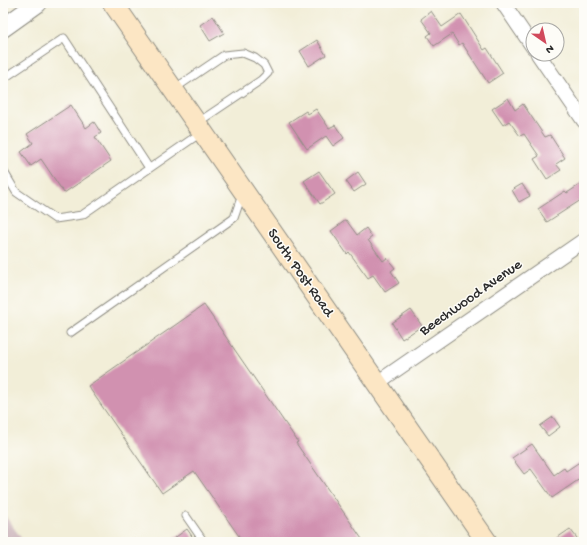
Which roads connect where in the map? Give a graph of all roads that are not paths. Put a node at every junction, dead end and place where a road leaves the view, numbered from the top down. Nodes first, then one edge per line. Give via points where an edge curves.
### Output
1 (38, 3) edge
2 (113, 3) edge
3 (502, 3) edge
4 (3, 28) edge
5 (525, 36) edge
6 (543, 62) edge
7 (3, 79) edge
8 (173, 89) junction
9 (584, 121) edge
10 (200, 128) junction
11 (149, 168) junction
12 (3, 170) edge
13 (244, 191) junction
14 (584, 240) edge
15 (70, 333) dead end
16 (377, 383) junction
17 (186, 516) dead end
18 (204, 542) edge
19 (487, 542) edge

1 - 4 street
2 - 8 main road, South Post Road
3 - 5 street
6 - 9 street
7 - 11 lane via 64,38
8 - 10 main road, South Post Road
8 - 10 lane via 224,55 243,53 264,66 268,73 261,80
10 - 11 lane
10 - 13 main road, South Post Road
11 - 12 lane via 82,215 55,219 16,192
13 - 15 lane via 234,218
13 - 16 main road, South Post Road
14 - 16 street, Beechwood Avenue
16 - 19 main road, South Post Road
17 - 18 lane

